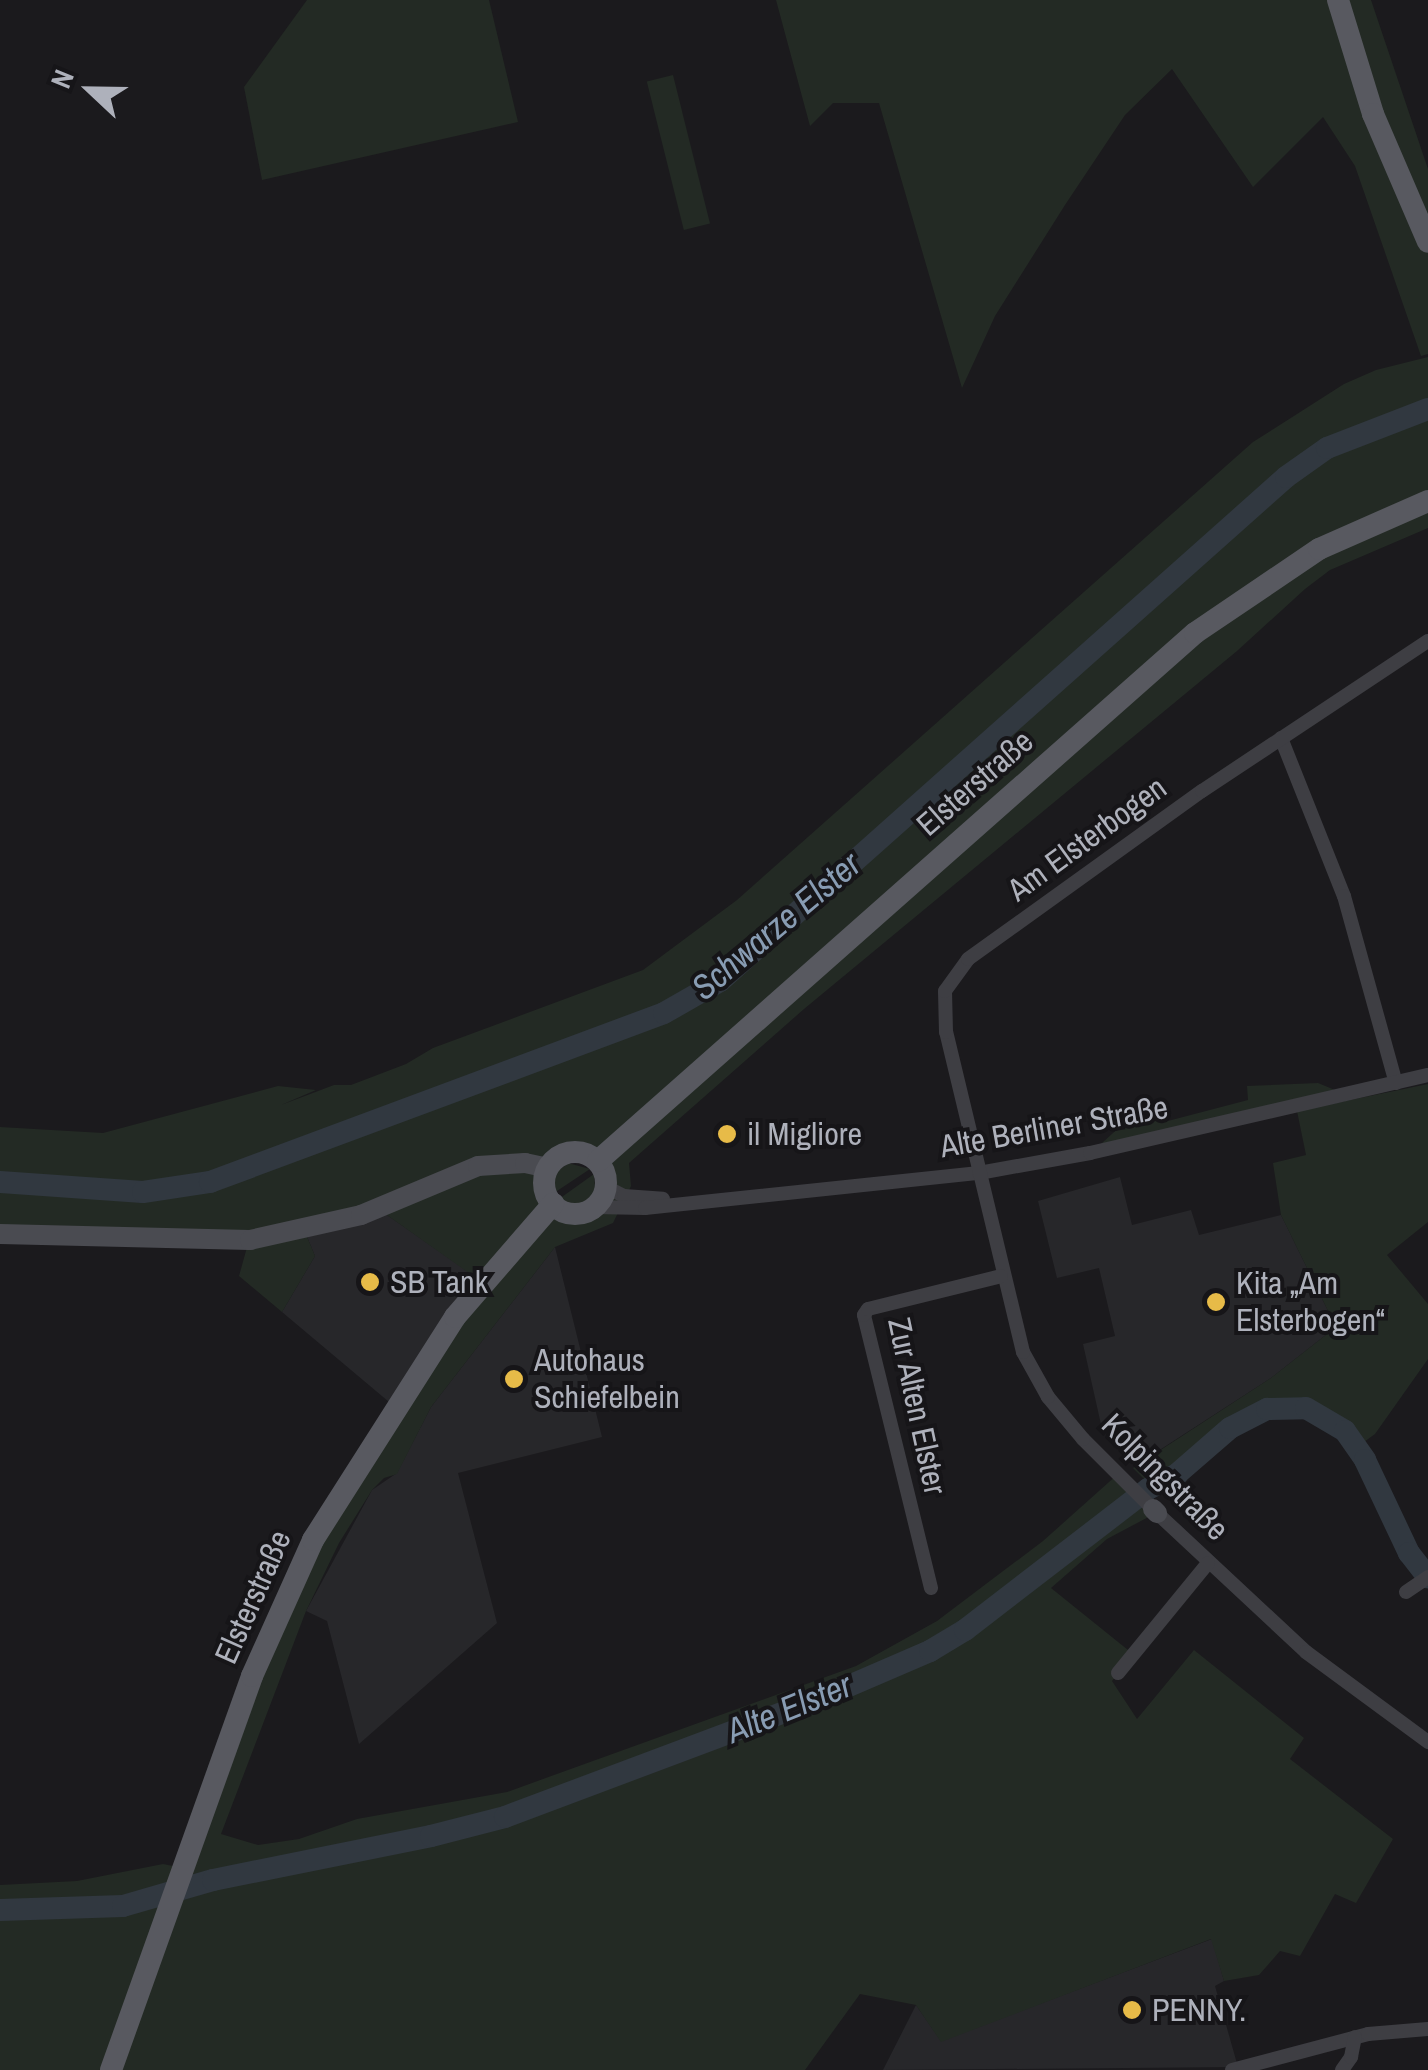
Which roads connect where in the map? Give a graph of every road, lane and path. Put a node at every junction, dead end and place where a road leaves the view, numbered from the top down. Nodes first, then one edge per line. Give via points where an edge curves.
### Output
1 (1338, 0) edge
2 (1428, 242) edge
3 (1428, 501) edge
4 (1428, 641) edge
5 (1280, 738) junction
6 (1428, 1075) edge
7 (1396, 1083) junction
8 (598, 1161) junction
9 (548, 1168) junction
10 (979, 1173) junction
11 (600, 1197) junction
12 (684, 1201) junction
13 (553, 1204) junction
14 (0, 1234) edge
15 (1001, 1276) junction
16 (1208, 1563) junction
17 (1425, 1579) edge
18 (930, 1588) dead end
19 (1406, 1592) dead end
20 (1118, 1672) dead end
21 (1428, 1742) edge
22 (1428, 2029) edge
23 (1354, 2036) junction
24 (111, 2070) edge
25 (1232, 2070) edge
26 (1342, 2070) edge

1 - 2 main road via 1373,114
3 - 8 main road, Elsterstraße via 1319,550 1195,633
4 - 5 street, Am Elsterbogen
5 - 7 street via 1344,896
5 - 10 street, Am Elsterbogen via 954,972 944,1018
6 - 7 street, Alte Berliner Straße
7 - 10 street, Alte Berliner Straße
8 - 9 main road via 574,1152
8 - 11 main road
9 - 13 main road via 545,1187
9 - 14 main road via 526,1162 478,1166 361,1215 250,1240
10 - 12 street, Alte Berliner Straße
10 - 15 street, Kolpingstraße
11 - 12 street, Alte Berliner Straße
11 - 12 street, Alte Berliner Straße via 626,1210
11 - 13 main road via 578,1214
13 - 24 main road, Elsterstraße via 455,1318 314,1540 252,1676
15 - 16 street, Kolpingstraße via 1018,1340 1039,1382 1083,1439
15 - 18 street, Zur Alten Elster via 868,1309 864,1316
16 - 20 street
16 - 21 street, Kolpingstraße via 1321,1664
17 - 19 street
22 - 23 street
23 - 25 street
23 - 26 street

